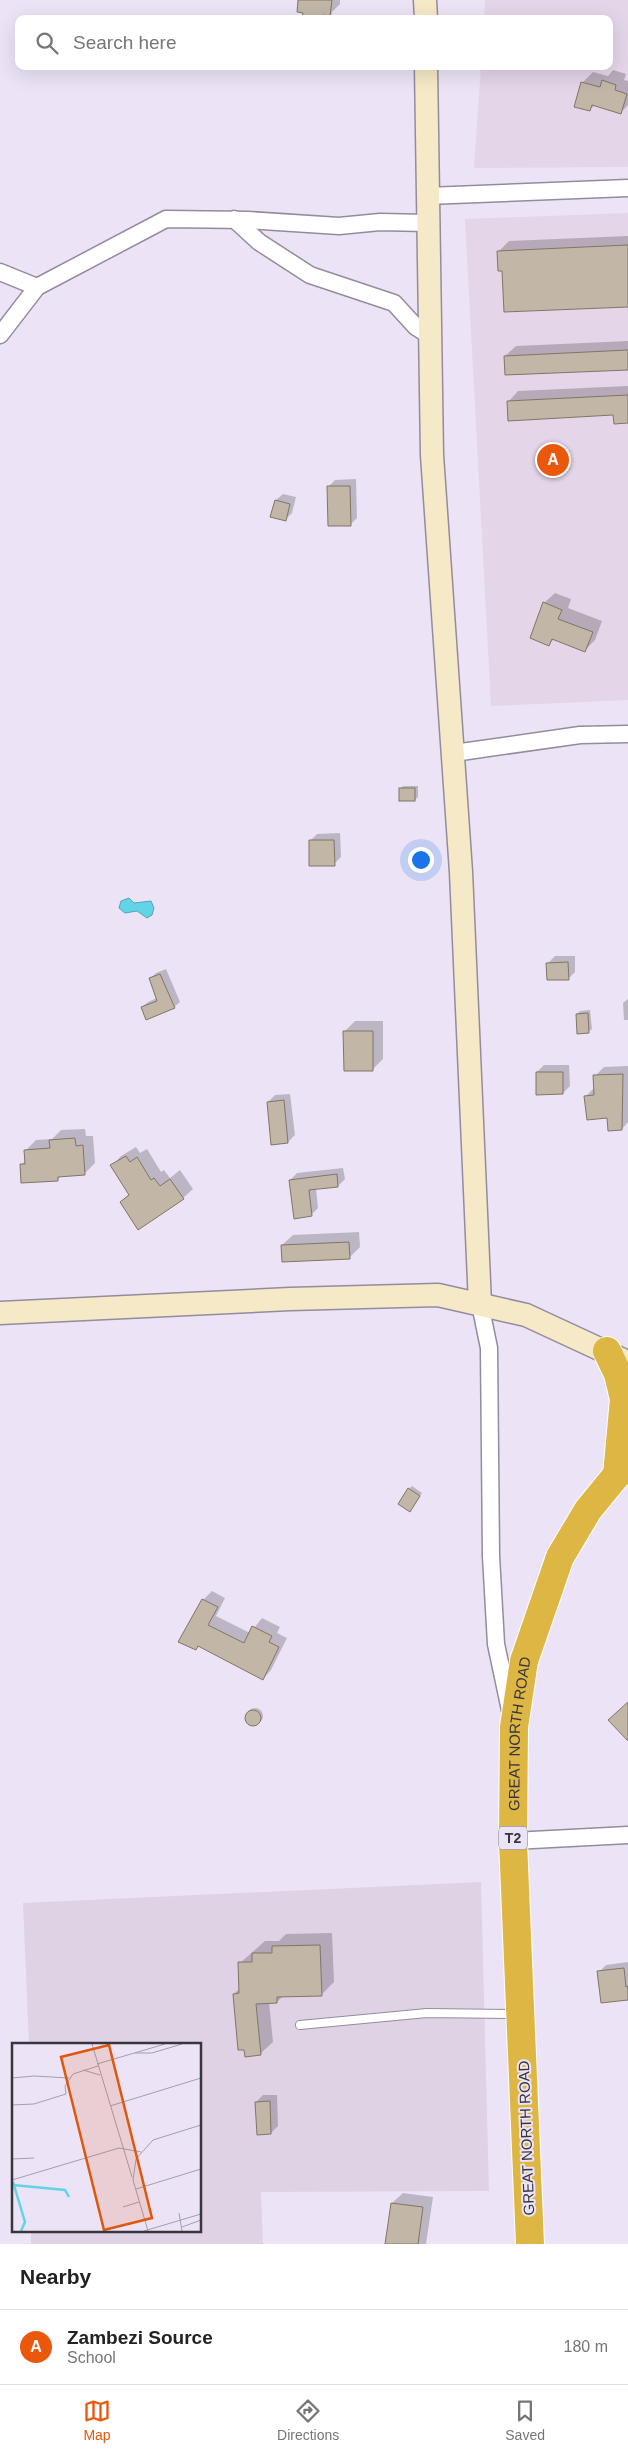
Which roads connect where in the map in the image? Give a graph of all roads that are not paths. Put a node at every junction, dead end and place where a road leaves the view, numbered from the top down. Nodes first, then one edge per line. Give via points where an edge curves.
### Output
1 (425, 0) edge
2 (426, 15) edge
3 (426, 70) edge
4 (628, 188) edge
5 (427, 196) junction
6 (234, 219) junction
7 (427, 223) junction
8 (0, 272) edge
9 (37, 287) junction
10 (0, 335) edge
11 (430, 336) junction
12 (628, 734) edge
13 (454, 753) junction
14 (480, 1304) junction
15 (0, 1313) edge
16 (617, 1358) edge
17 (622, 1468) edge
18 (514, 1727) junction
19 (628, 1835) edge
20 (513, 1842) junction
21 (520, 2014) junction
22 (300, 2025) dead end
23 (530, 2244) edge

1 - 2 street
3 - 5 street
4 - 5 street
5 - 7 street
6 - 7 street via 339,226 380,222
6 - 9 street via 166,219
6 - 11 street via 259,242 310,275 394,303 416,327
7 - 11 street
8 - 9 street
9 - 10 street
11 - 13 street via 432,455
12 - 13 street via 580,735
13 - 14 street
14 - 15 street via 438,1295
14 - 16 street via 526,1314
14 - 18 street via 490,1348 490,1546 496,1644
16 - 17 highway via 623,1393
17 - 18 highway, GREAT NORTH ROAD / T2 via 588,1510 560,1557 524,1661
18 - 20 highway, GREAT NORTH ROAD / T2
19 - 20 street
20 - 21 highway, GREAT NORTH ROAD / T2
21 - 22 lane via 427,2013
21 - 23 highway, GREAT NORTH ROAD / T2

